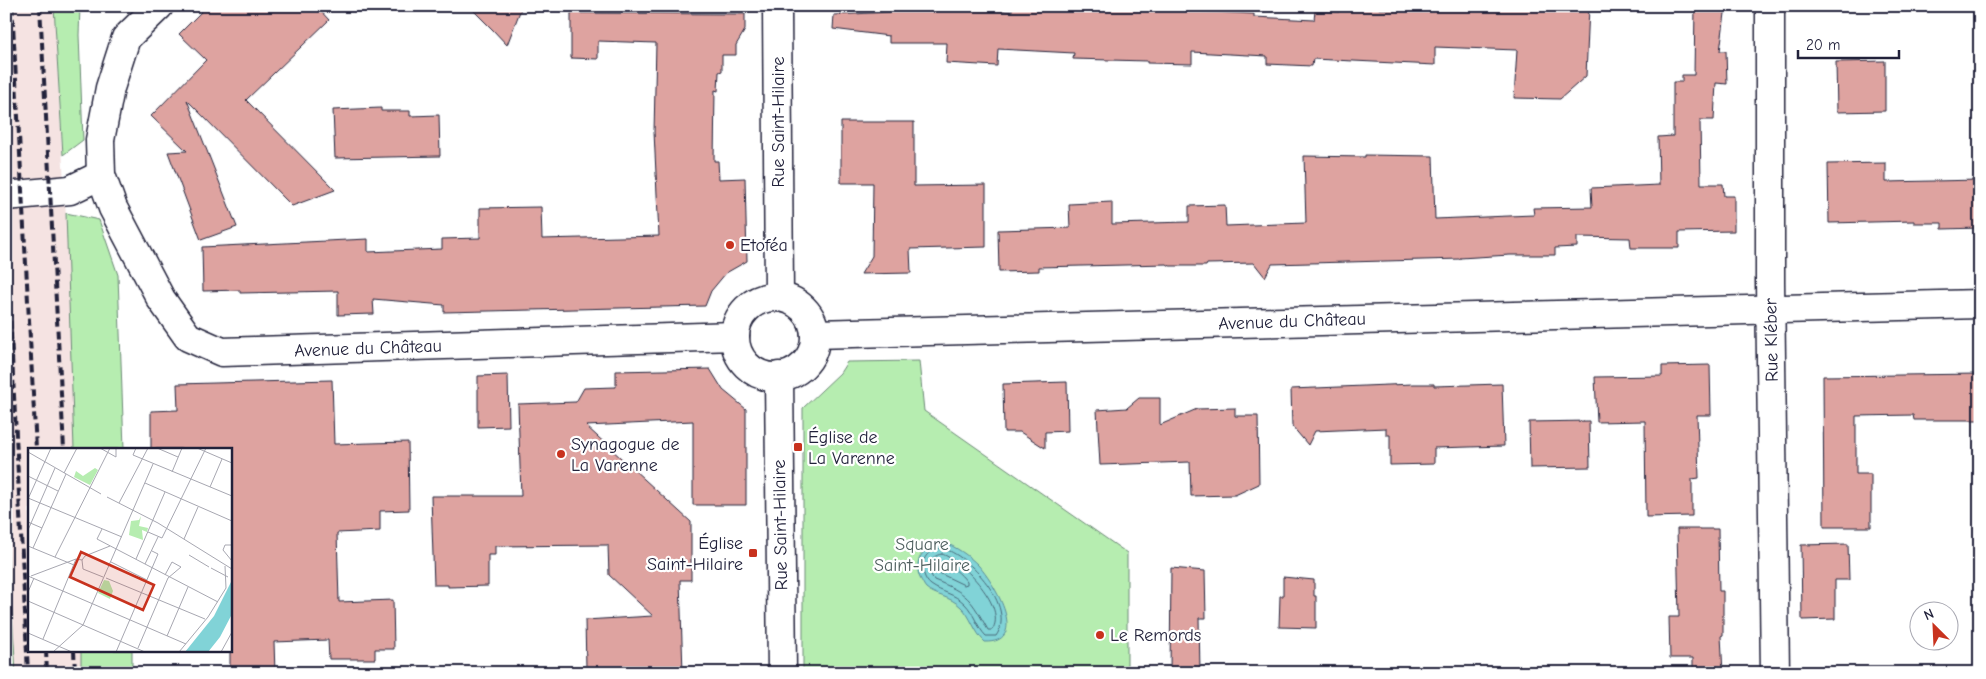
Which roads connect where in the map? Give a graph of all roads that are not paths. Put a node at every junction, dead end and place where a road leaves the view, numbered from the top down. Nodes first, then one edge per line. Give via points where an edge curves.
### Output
1 (159, 6) edge
2 (777, 6) edge
3 (1770, 6) edge
4 (101, 175) junction
5 (6, 196) edge
6 (779, 297) junction
7 (1980, 304) edge
8 (1770, 308) junction
9 (815, 334) junction
10 (735, 336) junction
11 (779, 376) junction
12 (782, 673) edge
13 (1775, 673) edge

1 - 4 street, Avenue du Château via 126,38 110,88 100,140
2 - 6 street, Rue Saint-Hilaire
3 - 8 street, Rue Kléber
4 - 5 street via 70,190
4 - 10 street, Avenue du Château via 113,208 161,299 188,337 222,352
6 - 9 street via 796,303 809,316
6 - 10 street via 762,299 748,307 738,320
7 - 8 street, Avenue du Château
8 - 9 street, Avenue du Château
8 - 13 street, Rue Kléber
9 - 11 street via 811,354 805,363 793,372
10 - 11 street via 738,353 748,366 762,375
11 - 12 street, Rue Saint-Hilaire

